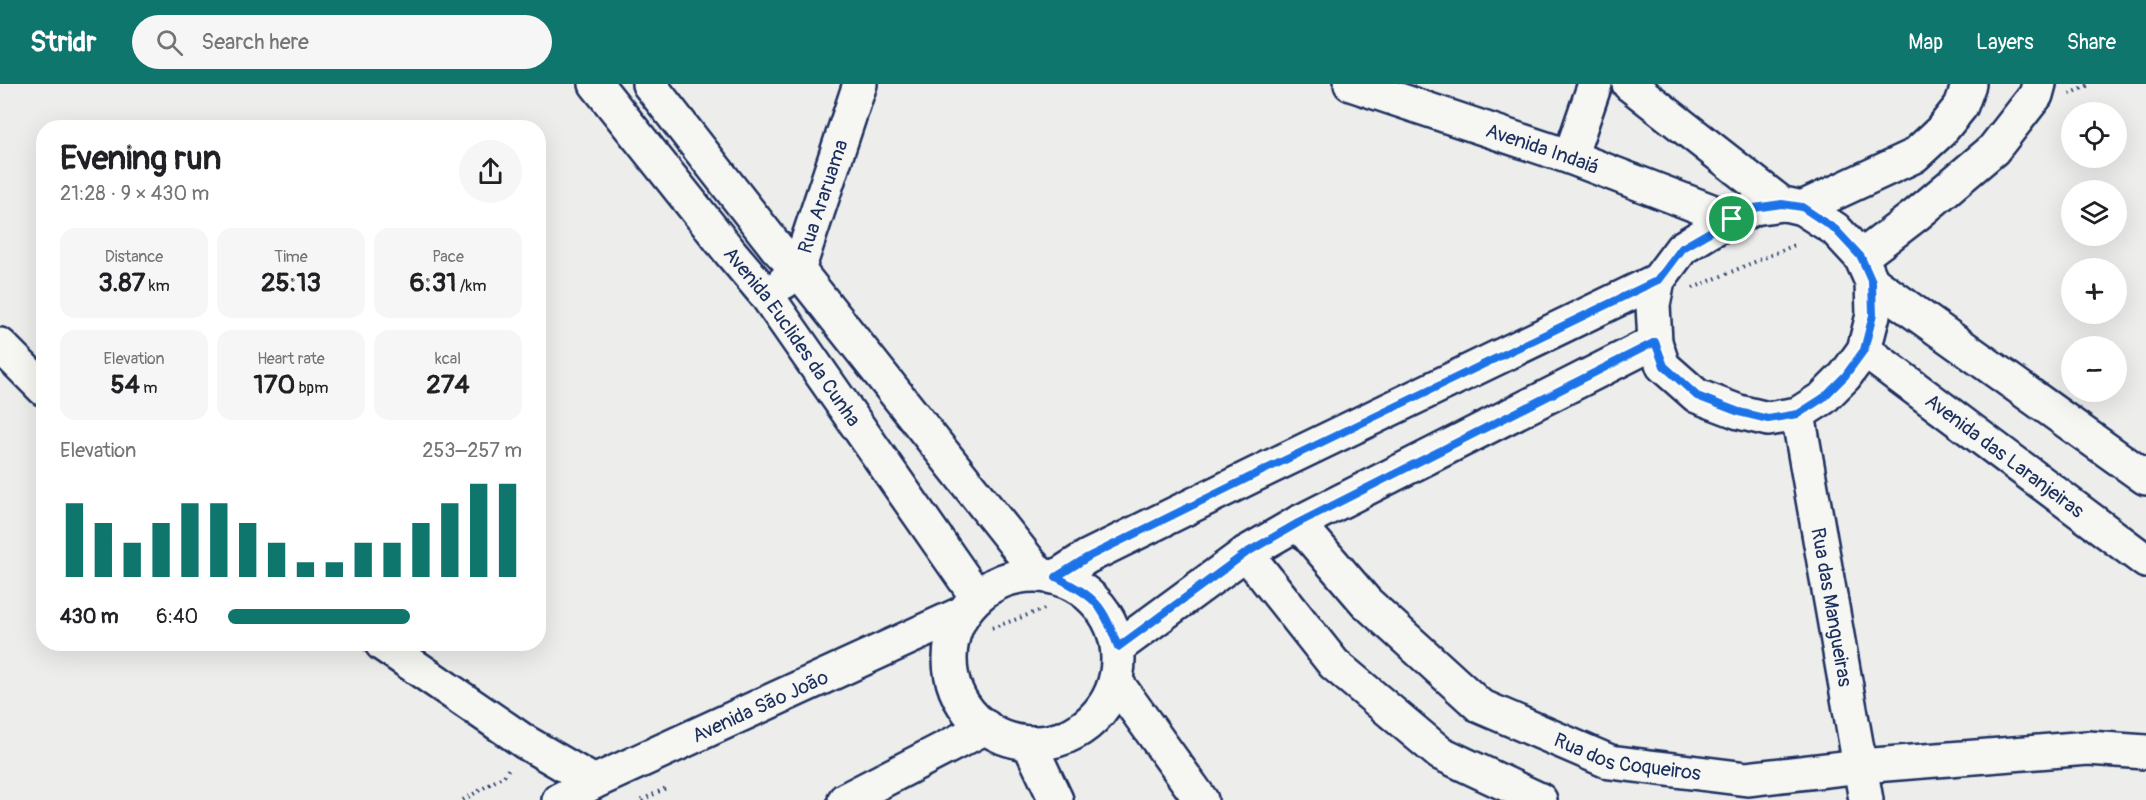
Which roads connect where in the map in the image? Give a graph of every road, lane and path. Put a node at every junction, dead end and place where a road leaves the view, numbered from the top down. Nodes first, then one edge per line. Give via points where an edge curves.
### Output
1 (596, 84) edge
2 (649, 84) edge
3 (860, 84) edge
4 (1351, 84) edge
5 (1595, 84) edge
6 (1629, 84) edge
7 (1969, 84) edge
8 (2045, 88) edge
9 (1570, 157) junction
10 (1792, 206) junction
11 (1732, 219) junction
12 (798, 270) junction
13 (1866, 270) junction
14 (1658, 280) junction
15 (767, 296) junction
16 (1655, 342) junction
17 (0, 345) edge
18 (1864, 350) junction
19 (0, 371) edge
20 (36, 383) edge
21 (36, 387) edge
22 (1798, 414) junction
23 (2146, 478) edge
24 (1298, 523) junction
25 (1246, 553) junction
26 (2146, 561) edge
27 (1047, 576) junction
28 (970, 605) junction
29 (1118, 647) junction
30 (392, 651) edge
31 (1116, 682) junction
32 (986, 728) junction
33 (525, 742) junction
34 (1029, 743) junction
35 (2146, 752) edge
36 (1861, 766) junction
37 (594, 782) junction
38 (463, 800) edge
39 (559, 800) edge
40 (845, 800) edge
41 (1056, 800) edge
42 (1201, 800) edge
43 (1540, 800) edge
44 (1866, 800) edge

1 - 15 street, Avenida Euclides da Cunha
2 - 12 street, Avenida Euclides da Cunha
3 - 12 street, Rua Araruama
4 - 9 street, Avenida Indaiá
5 - 9 street
6 - 10 street
7 - 10 street via 1961,106 1914,156
8 - 13 street via 1993,150 1916,214
9 - 11 street, Avenida Indaiá
10 - 11 street via 1754,208
10 - 13 street via 1835,229
11 - 14 street via 1682,248
12 - 15 street, Rua Araruama
12 - 27 street, Avenida Euclides da Cunha
13 - 18 street via 1873,315
13 - 23 street
14 - 16 street via 1653,305
14 - 27 street
15 - 28 street, Avenida Euclides da Cunha
16 - 22 street via 1664,366 1697,396 1768,419
16 - 24 street
17 - 20 street
18 - 22 street via 1823,398
18 - 26 street, Avenida das Laranjeiras
19 - 21 street
22 - 36 street, Rua das Mangueiras
24 - 25 street
24 - 36 street, Rua dos Coqueiros via 1366,602 1480,706 1610,762 1748,779
25 - 29 street
25 - 43 street via 1334,664 1440,753
27 - 28 street via 1006,579
27 - 29 street via 1085,591 1107,616
28 - 32 street via 951,642 951,675 964,705
28 - 37 street, Avenida São João
29 - 31 street
30 - 33 street
31 - 34 street via 1103,708 1083,728 1058,740
31 - 42 street
32 - 34 street
32 - 40 street
33 - 37 street
33 - 38 path via 504,776
34 - 41 street
35 - 36 street, Rua dos Coqueiros via 2088,748
36 - 44 street, Rua das Mangueiras
37 - 39 street, Avenida São João

